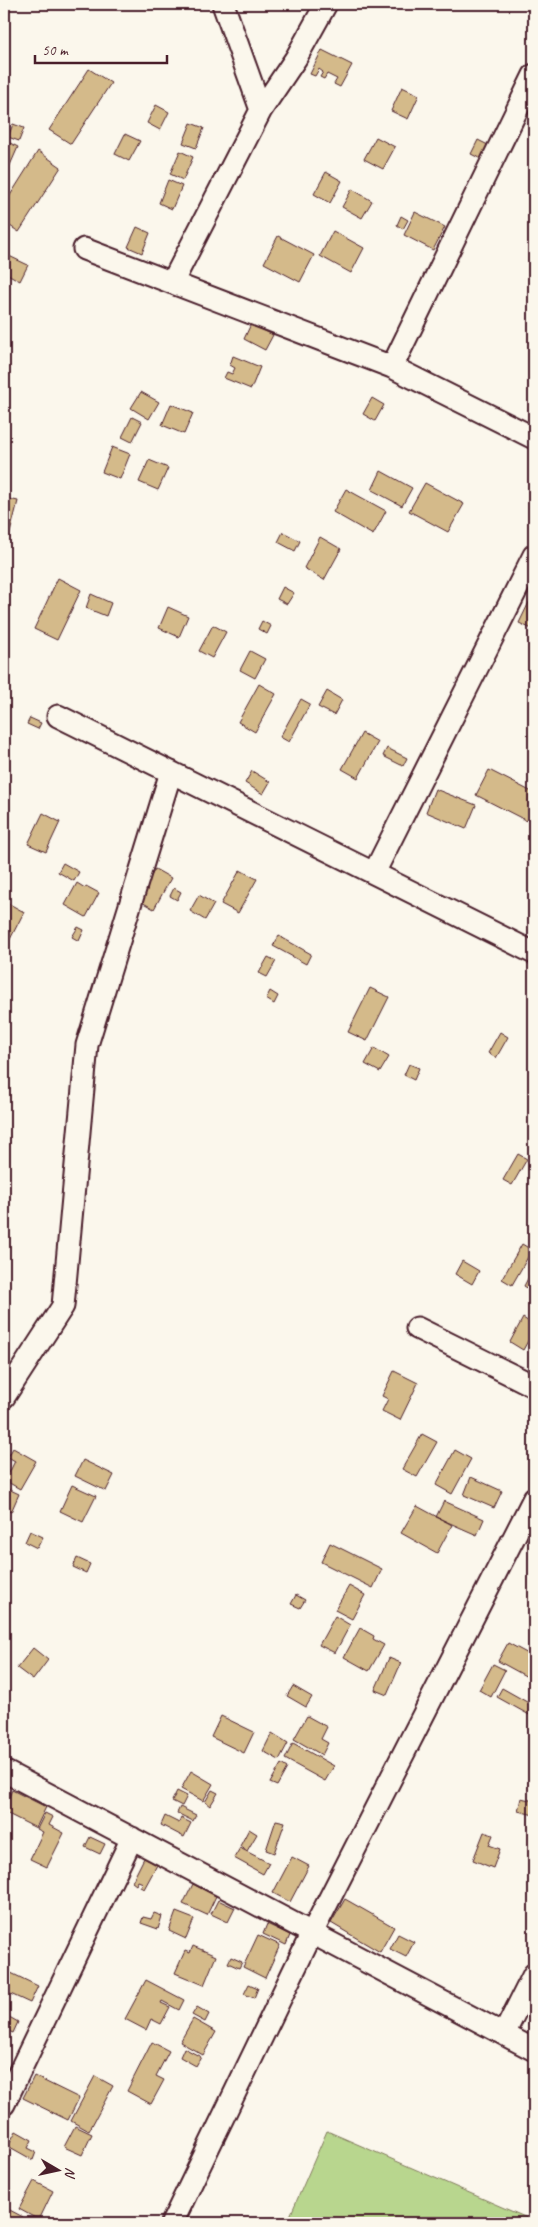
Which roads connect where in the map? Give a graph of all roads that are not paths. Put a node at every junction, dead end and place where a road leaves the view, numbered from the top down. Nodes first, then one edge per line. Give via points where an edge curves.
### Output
1 (223, 4) edge
2 (326, 4) edge
3 (534, 75) edge
4 (261, 110) junction
5 (84, 249) dead end
6 (172, 283) junction
7 (392, 367) junction
8 (534, 438) edge
9 (534, 555) edge
10 (58, 716) dead end
11 (171, 772) junction
12 (374, 873) junction
13 (534, 953) edge
14 (417, 1328) dead end
15 (534, 1386) edge
16 (4, 1397) edge
17 (534, 1498) edge
18 (4, 1771) edge
19 (132, 1838) junction
20 (312, 1934) junction
21 (534, 1974) edge
22 (504, 2034) junction
23 (534, 2050) edge
24 (4, 2104) edge
25 (172, 2223) edge

1 - 4 street
2 - 4 street via 296,58
3 - 7 street
4 - 6 street
5 - 6 street
6 - 7 street
7 - 8 street
9 - 12 street
10 - 11 street
11 - 12 street
11 - 16 street via 87,1045 63,1306
12 - 13 street
14 - 15 street
17 - 20 street
18 - 19 street
19 - 20 street
19 - 24 street
20 - 22 street
20 - 25 street
21 - 22 street
22 - 23 street

